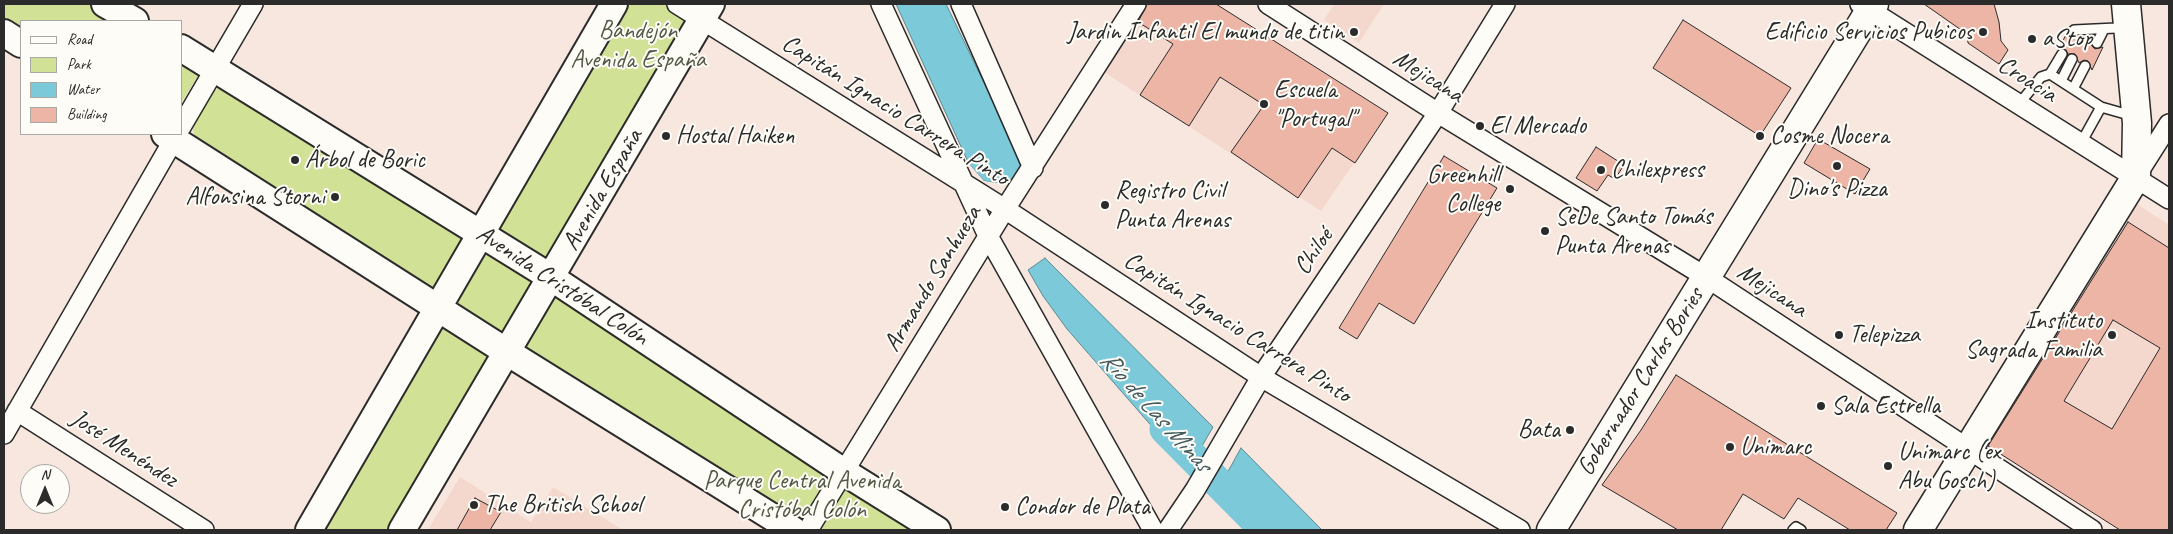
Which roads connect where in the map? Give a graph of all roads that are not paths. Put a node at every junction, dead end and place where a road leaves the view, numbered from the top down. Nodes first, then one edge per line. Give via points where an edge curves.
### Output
1 (105, 4) edge
2 (252, 4) edge
3 (614, 4) edge
4 (677, 4) edge
5 (881, 4) edge
6 (961, 4) edge
7 (1136, 4) edge
8 (1268, 4) edge
9 (1505, 4) edge
10 (1867, 6) edge
11 (706, 12) edge
12 (2119, 19) edge
13 (133, 20) edge
14 (2074, 30) dead end
15 (4, 33) edge
16 (20, 43) edge
17 (2097, 43) dead end
18 (182, 49) edge
19 (2062, 54) dead end
20 (2072, 59) dead end
21 (2085, 66) dead end
22 (216, 68) junction
23 (2050, 74) junction
24 (2061, 81) junction
25 (2073, 89) junction
26 (2019, 104) junction
27 (2101, 107) junction
28 (2135, 108) junction
29 (1438, 113) junction
30 (182, 121) edge
31 (2169, 124) edge
32 (173, 135) edge
33 (177, 135) edge
34 (2080, 142) junction
35 (1033, 168) junction
36 (2136, 177) junction
37 (961, 181) junction
38 (2169, 199) edge
39 (1005, 209) junction
40 (482, 234) junction
41 (988, 236) junction
42 (1706, 277) junction
43 (552, 278) junction
44 (439, 308) junction
45 (506, 352) junction
46 (1261, 377) junction
47 (17, 411) junction
48 (4, 434) edge
49 (1969, 450) junction
50 (844, 472) junction
51 (204, 530) edge
52 (309, 530) edge
53 (402, 530) edge
54 (793, 530) edge
55 (808, 530) edge
56 (938, 530) edge
57 (1153, 530) edge
58 (1168, 530) edge
59 (1520, 530) edge
60 (1550, 530) edge
61 (1793, 530) edge
62 (1801, 530) edge
63 (1918, 530) edge
64 (2092, 530) edge

1 - 13 main road
2 - 22 street
3 - 40 main road
4 - 11 street, Capitán Ignacio Carrera Pinto
5 - 37 street
6 - 35 street
7 - 35 street, Armando Sanhueza
8 - 29 street, Mejicana
9 - 29 street, Chiloé
10 - 26 street, Croacia
10 - 42 main road, Gobernador Carlos Bories
11 - 37 street, Capitán Ignacio Carrera Pinto
11 - 43 main road, Avenida España
12 - 14 lane via 2087,33
12 - 17 lane
12 - 28 main road
15 - 16 main road
18 - 22 main road, Avenida Cristóbal Colón
19 - 23 lane
20 - 24 lane
21 - 25 lane
22 - 30 street
22 - 40 main road, Avenida Cristóbal Colón
23 - 24 lane
23 - 26 lane via 2041,77
24 - 25 lane
25 - 27 lane
26 - 34 street, Croacia
27 - 28 lane via 2122,113
27 - 34 lane
28 - 36 main road
29 - 42 street, Mejicana
29 - 46 street, Chiloé
31 - 36 street
32 - 47 street
33 - 44 main road
34 - 36 street, Croacia
35 - 39 street, Armando Sanhueza
36 - 38 street, Croacia
36 - 49 main road
37 - 39 street, Capitán Ignacio Carrera Pinto
37 - 41 street
39 - 41 street, Armando Sanhueza
39 - 46 street, Capitán Ignacio Carrera Pinto
40 - 43 main road, Avenida Cristóbal Colón
40 - 44 main road
41 - 50 street, Armando Sanhueza
41 - 57 street
42 - 49 street, Mejicana
42 - 60 main road, Gobernador Carlos Bories
43 - 45 main road, Avenida España
43 - 50 main road, Avenida Cristóbal Colón
44 - 45 main road
44 - 52 main road
45 - 53 main road, Avenida España
45 - 54 main road
46 - 58 street, Chiloé
46 - 59 street, Capitán Ignacio Carrera Pinto
47 - 48 street
47 - 51 street, José Menéndez
49 - 63 main road
49 - 64 street, Mejicana
50 - 55 street, Armando Sanhueza
50 - 56 main road, Avenida Cristóbal Colón
61 - 62 lane via 1796,527

